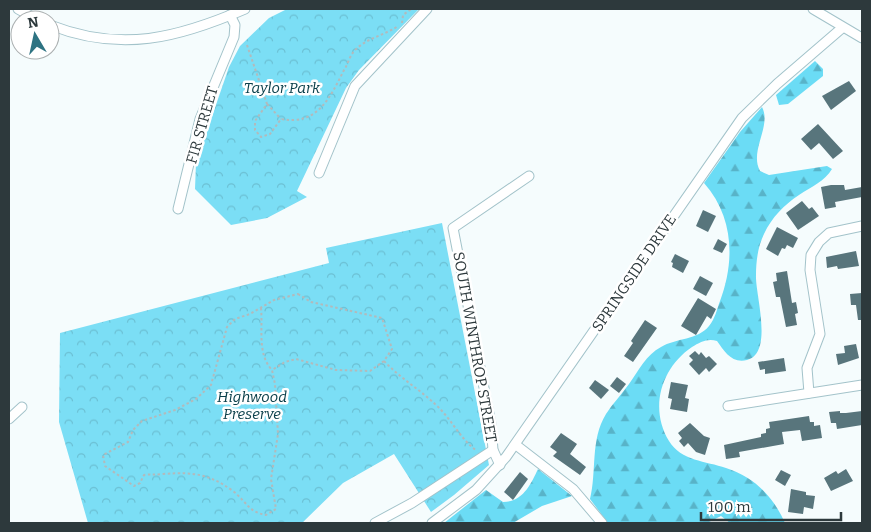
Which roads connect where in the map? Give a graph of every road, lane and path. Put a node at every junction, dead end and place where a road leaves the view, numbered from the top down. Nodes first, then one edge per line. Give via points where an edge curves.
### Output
1 (245, 9) edge
2 (411, 9) edge
3 (427, 9) edge
4 (813, 9) edge
5 (230, 15) junction
6 (60, 28) edge
7 (842, 28) junction
8 (862, 38) edge
9 (246, 44) dead end
10 (267, 104) junction
11 (281, 119) junction
12 (319, 173) dead end
13 (529, 176) dead end
14 (178, 210) dead end
15 (862, 226) edge
16 (261, 308) junction
17 (384, 361) junction
18 (272, 370) junction
19 (862, 385) edge
20 (809, 393) junction
21 (728, 406) dead end
22 (22, 407) dead end
23 (9, 419) edge
24 (516, 445) junction
25 (493, 450) junction
26 (484, 456) junction
27 (500, 465) junction
28 (375, 523) edge
29 (432, 523) edge
30 (602, 523) edge

1 - 5 street
2 - 11 path via 403,15 402,24 355,50 317,112 307,119
3 - 12 street via 355,86
4 - 7 street
5 - 6 street via 180,34 146,40 93,38
5 - 14 street, FIR STREET via 235,26 234,37 202,112
7 - 8 street
7 - 24 street, SPRINGSIDE DRIVE via 758,101 730,132
9 - 10 path
10 - 11 path
10 - 11 path via 255,121 254,130 261,137 270,134
13 - 25 street, SOUTH WINTHROP STREET via 453,228 491,424
15 - 20 street via 828,233 811,255 810,270 820,334 807,368
16 - 17 path via 274,300 298,294 311,302 382,318 392,349
16 - 18 path via 264,337 261,347 265,363
16 - 18 path via 227,326 210,385 196,399 142,421 128,442 103,455 104,466 134,486 144,476 154,473 182,472 204,476 233,491 254,513 266,515 276,509 271,478 278,426
17 - 18 path via 370,371 336,370 296,360
17 - 26 path via 436,405 469,445
19 - 20 street
20 - 21 street
22 - 23 street
24 - 27 street, SPRINGSIDE DRIVE
24 - 30 street via 576,493
25 - 26 street
25 - 27 street, SOUTH WINTHROP STREET
26 - 28 street
27 - 29 street, SPRINGSIDE DRIVE via 476,490

